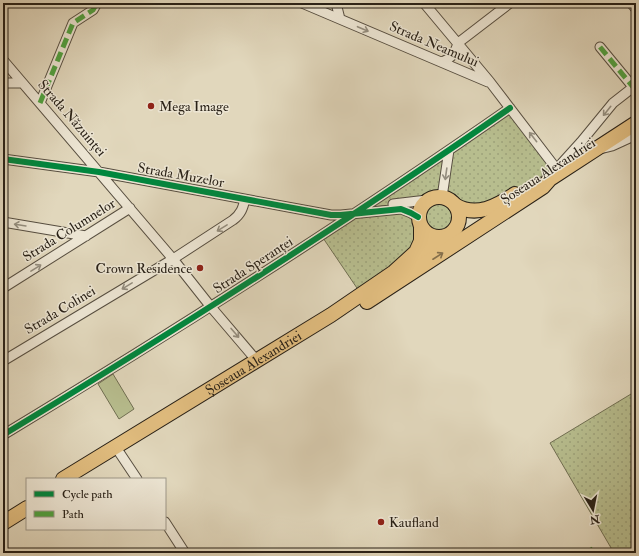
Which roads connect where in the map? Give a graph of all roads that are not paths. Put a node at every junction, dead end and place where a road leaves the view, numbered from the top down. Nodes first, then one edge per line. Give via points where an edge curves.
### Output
1 (97, 3) edge
2 (302, 3) edge
3 (336, 3) edge
4 (424, 3) edge
5 (510, 3) edge
6 (631, 3) edge
7 (636, 8) edge
8 (340, 19) junction
9 (458, 43) junction
10 (600, 47) dead end
11 (3, 60) edge
12 (442, 62) junction
13 (22, 82) junction
14 (490, 82) junction
15 (3, 83) edge
16 (635, 86) edge
17 (40, 103) junction
18 (510, 108) junction
19 (636, 112) edge
20 (636, 123) edge
21 (636, 135) edge
22 (449, 150) junction
23 (595, 150) junction
24 (3, 159) edge
25 (556, 170) junction
26 (99, 172) junction
27 (442, 197) junction
28 (245, 199) junction
29 (427, 200) junction
30 (455, 205) junction
31 (130, 208) junction
32 (354, 214) junction
33 (3, 222) edge
34 (419, 223) junction
35 (455, 229) junction
36 (86, 236) junction
37 (442, 238) junction
38 (173, 259) junction
39 (3, 288) edge
40 (211, 307) junction
41 (334, 321) junction
42 (257, 360) junction
43 (3, 361) edge
44 (4, 431) edge
45 (119, 452) junction
46 (65, 478) edge
47 (76, 478) edge
48 (136, 478) edge
49 (26, 502) edge
50 (26, 509) edge
51 (3, 515) edge
52 (3, 523) edge
53 (166, 524) edge
54 (185, 553) edge

1 - 17 street via 93,10 73,23
2 - 8 street, Strada Neamului
3 - 8 street
4 - 9 street
5 - 9 street
6 - 7 street
8 -> 12 street, Strada Neamului
9 - 12 street via 451,58
9 - 14 street
10 - 16 street
11 - 13 street, Strada Năzuinței
12 - 14 street, Strada Neamului
13 - 15 street
13 - 17 street, Strada Năzuinței
14 - 18 street
16 -> 25 street via 613,103
17 - 26 street, Strada Năzuinței
18 - 22 street, Strada Speranței
25 -> 18 street
19 - 25 main road, Șoseaua Alexandriei
20 - 23 main road
21 - 23 street via 612,146
22 -> 27 street
22 - 32 street, Strada Speranței
23 - 25 main road
24 - 26 street, Strada Muzelor
25 - 30 main road, Șoseaua Alexandriei via 488,209 468,210
25 - 35 main road, Șoseaua Alexandriei via 541,183 497,210 469,220
41 -> 25 main road via 543,187
26 - 28 street, Strada Muzelor
26 - 31 street, Strada Năzuinței
27 - 29 main road
27 - 30 main road
28 - 32 street, Strada Muzelor via 331,214
28 -> 38 street, Strada Colinei via 238,216
29 - 32 street via 373,207
29 - 34 main road via 419,211
30 - 35 main road via 459,217
31 - 36 street, Strada Columnelor
31 - 38 street, Strada Năzuinței
32 - 34 street via 401,209 411,213
32 - 40 street, Strada Speranței
36 -> 33 street
34 - 37 main road via 430,236
34 - 42 main road, Șoseaua Alexandriei via 419,247 401,266 331,315
35 - 37 main road
39 -> 36 street, Strada Columnelor
37 - 41 main road, Șoseaua Alexandriei via 403,273 340,314
38 - 40 street, Strada Năzuinței
38 -> 43 street, Strada Colinei
40 -> 42 street, Strada Năzuinței
40 - 44 street, Strada Speranței
41 - 45 main road, Șoseaua Alexandriei
42 - 46 main road, Șoseaua Alexandriei
45 - 47 main road, Șoseaua Alexandriei
45 - 48 street
49 - 51 main road
50 - 52 main road
53 - 54 street

